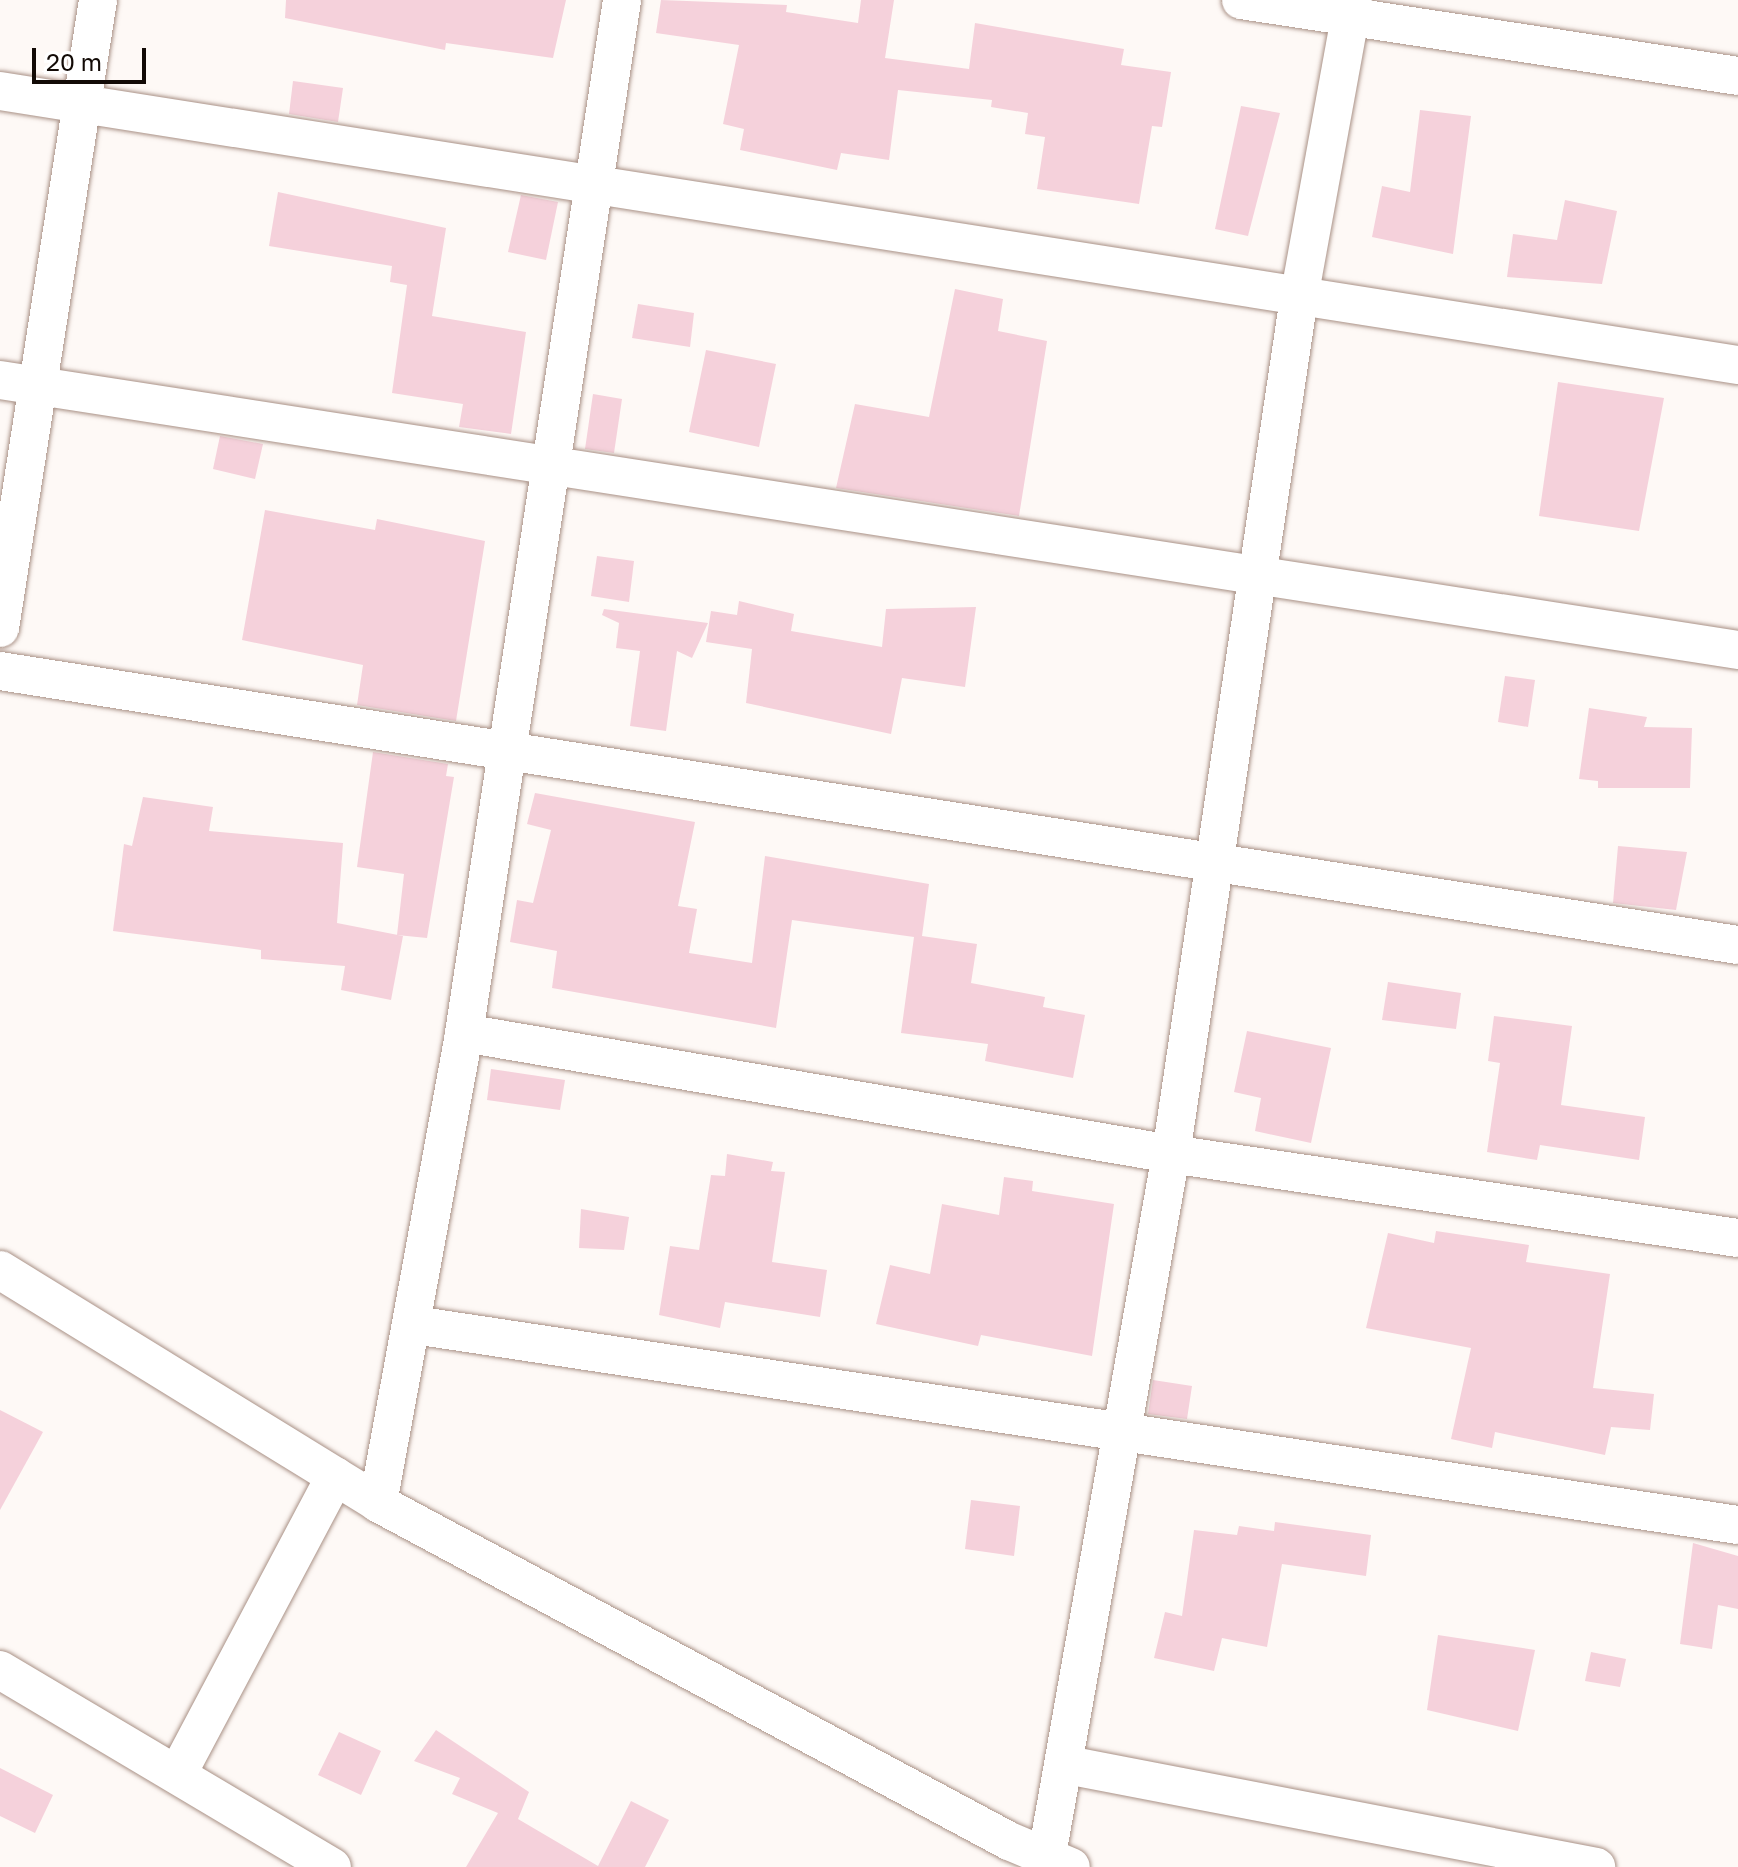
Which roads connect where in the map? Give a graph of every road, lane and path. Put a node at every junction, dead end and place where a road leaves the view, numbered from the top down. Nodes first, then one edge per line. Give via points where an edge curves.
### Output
1 (98, 0) edge
2 (622, 0) edge
3 (1241, 0) edge
4 (1352, 8) edge
5 (1738, 76) edge
6 (0, 91) edge
7 (82, 104) junction
8 (594, 185) junction
9 (1299, 298) junction
10 (1738, 365) edge
11 (0, 380) edge
12 (40, 387) junction
13 (546, 467) junction
14 (1261, 573) junction
15 (0, 628) edge
16 (1738, 650) edge
17 (0, 671) edge
18 (504, 748) junction
19 (1217, 861) junction
20 (1738, 945) edge
21 (464, 1033) junction
22 (1171, 1154) junction
23 (1738, 1238) edge
24 (0, 1270) edge
25 (414, 1325) junction
26 (1119, 1430) junction
27 (335, 1476) junction
28 (378, 1503) junction
29 (1738, 1525) edge
30 (0, 1670) edge
31 (1067, 1765) junction
32 (178, 1773) junction
33 (1001, 1854) edge
34 (1059, 1861) edge
35 (332, 1867) edge
36 (1596, 1867) edge

1 - 7 street
2 - 8 street
3 - 4 street
4 - 5 street
4 - 9 street
6 - 7 street
7 - 8 street
7 - 12 street
8 - 9 street
8 - 13 street
9 - 10 street
9 - 14 street
11 - 12 street
12 - 13 street
12 - 15 street
13 - 14 street
13 - 18 street
14 - 16 street
14 - 19 street
17 - 18 street
18 - 19 street
18 - 21 street
19 - 20 street
19 - 22 street
21 - 22 street
21 - 25 street
22 - 23 street
22 - 26 street
24 - 27 street
25 - 26 street
25 - 28 street
26 - 29 street
26 - 31 street
27 - 28 street
27 - 32 street
28 - 33 street
30 - 32 street
31 - 34 street
31 - 36 street
32 - 35 street
33 - 34 street

